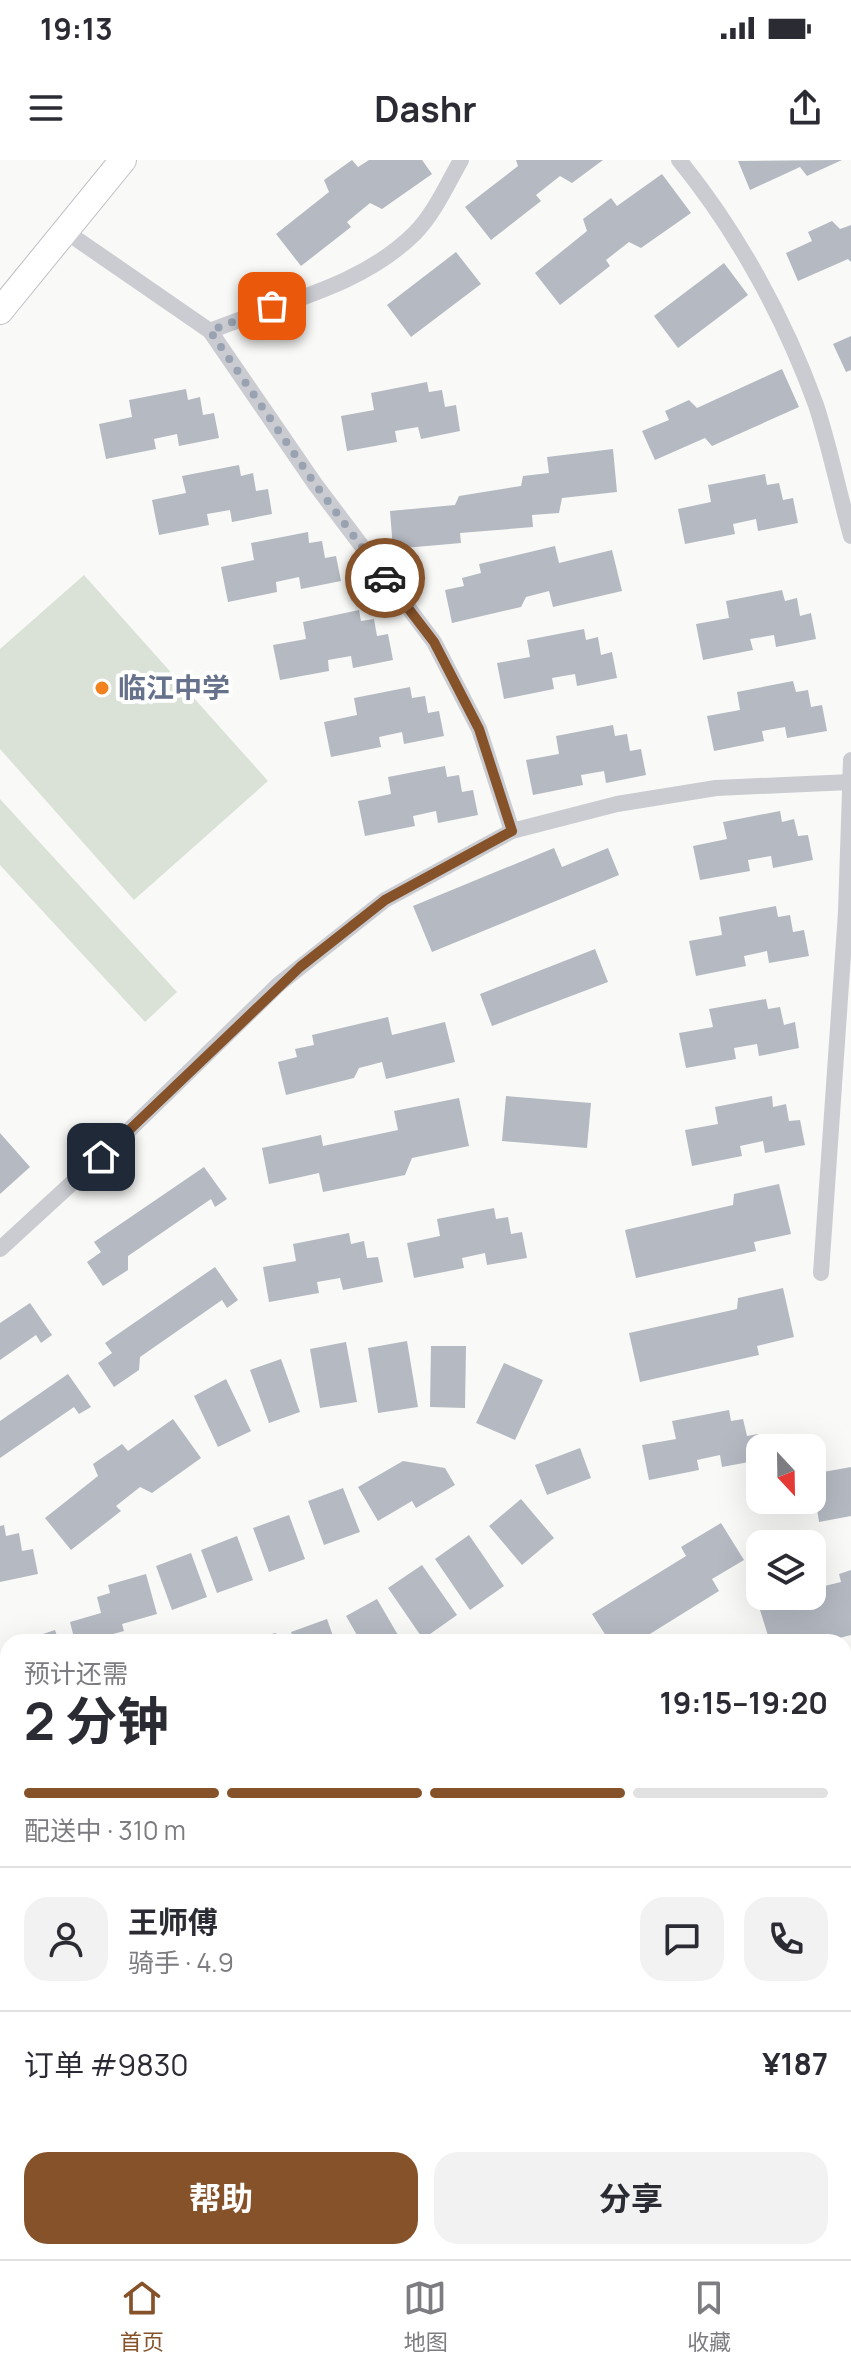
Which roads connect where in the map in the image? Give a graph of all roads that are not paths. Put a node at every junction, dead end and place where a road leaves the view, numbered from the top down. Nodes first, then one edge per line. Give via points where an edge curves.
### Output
1 (123, 160) edge
2 (461, 160) edge
3 (679, 160) edge
4 (65, 231) junction
5 (0, 311) edge
6 (210, 331) junction
7 (851, 536) edge
8 (851, 760) edge
9 (850, 782) edge
10 (512, 831) junction
11 (0, 1249) edge
12 (821, 1273) dead end

1 - 4 main road
2 - 6 street via 415,232 348,282
3 - 7 street via 703,189 777,312 816,406
4 - 5 main road
4 - 6 street
6 - 10 street via 315,484 434,642 479,729
8 - 9 street
9 - 10 street via 716,788 617,804
9 - 12 street
10 - 11 street via 385,900 279,984

